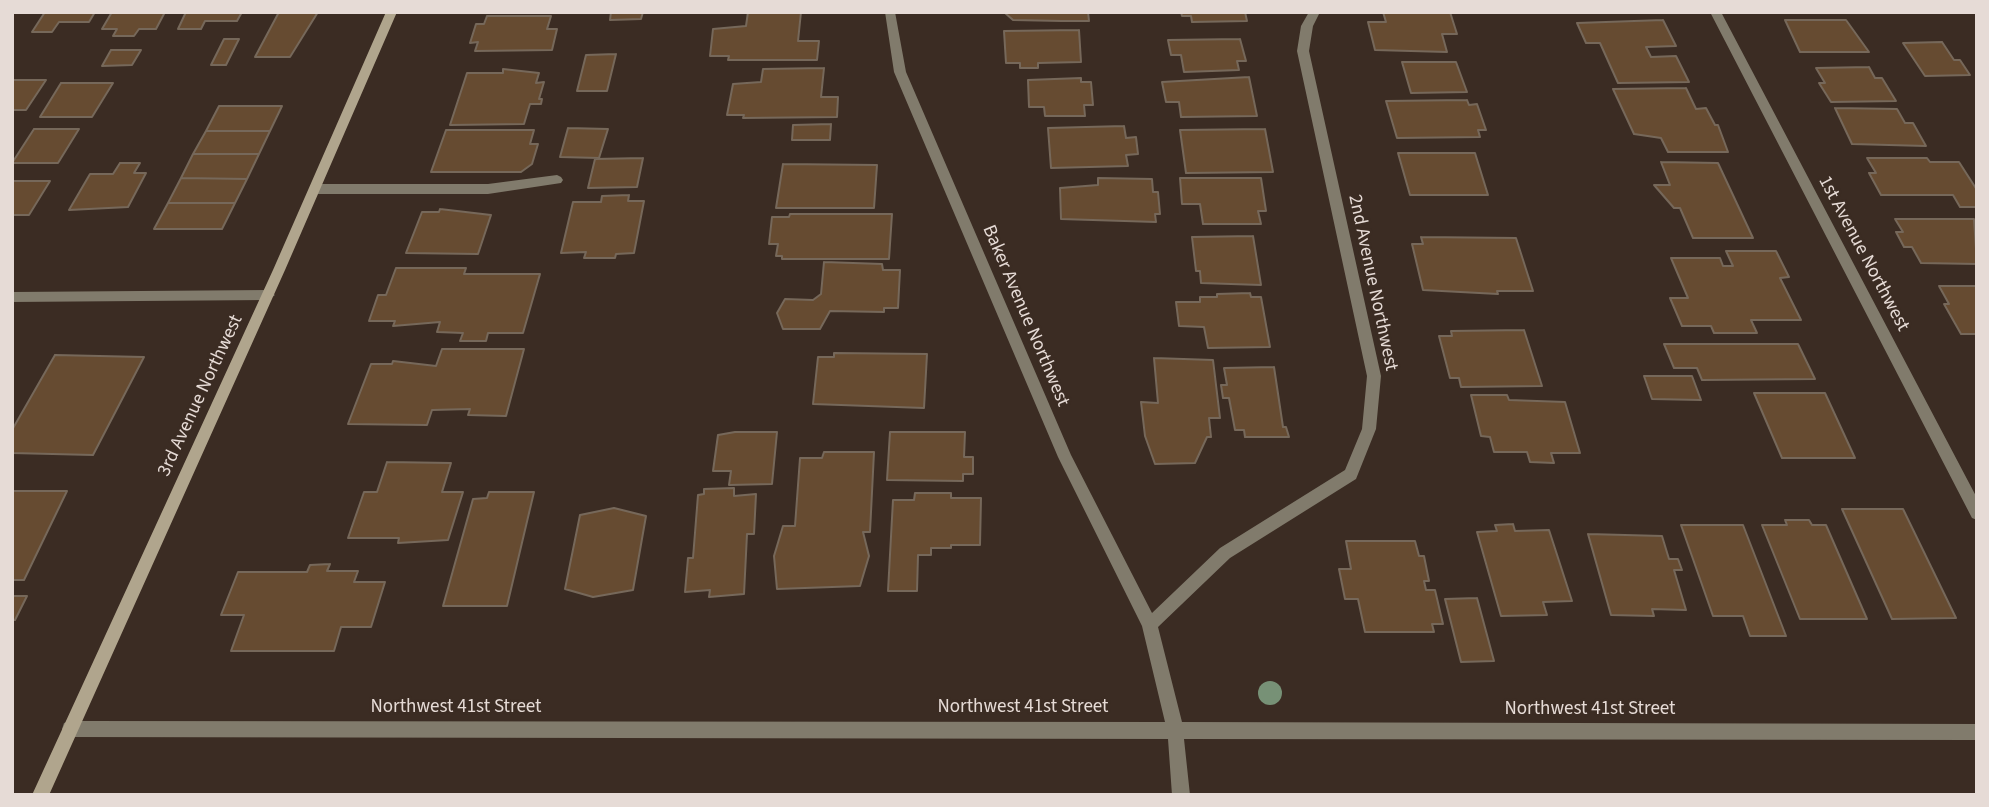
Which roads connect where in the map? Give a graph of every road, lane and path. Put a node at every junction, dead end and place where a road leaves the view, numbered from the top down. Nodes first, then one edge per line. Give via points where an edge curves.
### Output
1 (392, 12) edge
2 (890, 12) edge
3 (1315, 12) edge
4 (1715, 12) edge
5 (556, 180) dead end
6 (315, 189) junction
7 (268, 295) junction
8 (12, 297) edge
9 (1977, 513) edge
10 (1150, 625) junction
11 (70, 729) junction
12 (1175, 729) junction
13 (1977, 732) edge
14 (40, 795) edge
15 (1181, 795) edge

1 - 6 street, 3rd Avenue Northwest
2 - 10 street, Baker Avenue Northwest via 900,72 1065,457
3 - 10 street, 2nd Avenue Northwest via 1307,26 1303,51 1374,376 1369,429 1351,474 1225,553
4 - 9 street, 1st Avenue Northwest
5 - 6 street via 488,189
6 - 7 street, 3rd Avenue Northwest
7 - 8 street
7 - 11 street, 3rd Avenue Northwest
10 - 12 street
11 - 12 street, Northwest 41st Street
11 - 14 street, 3rd Avenue Northwest
12 - 13 street, Northwest 41st Street
12 - 15 street

